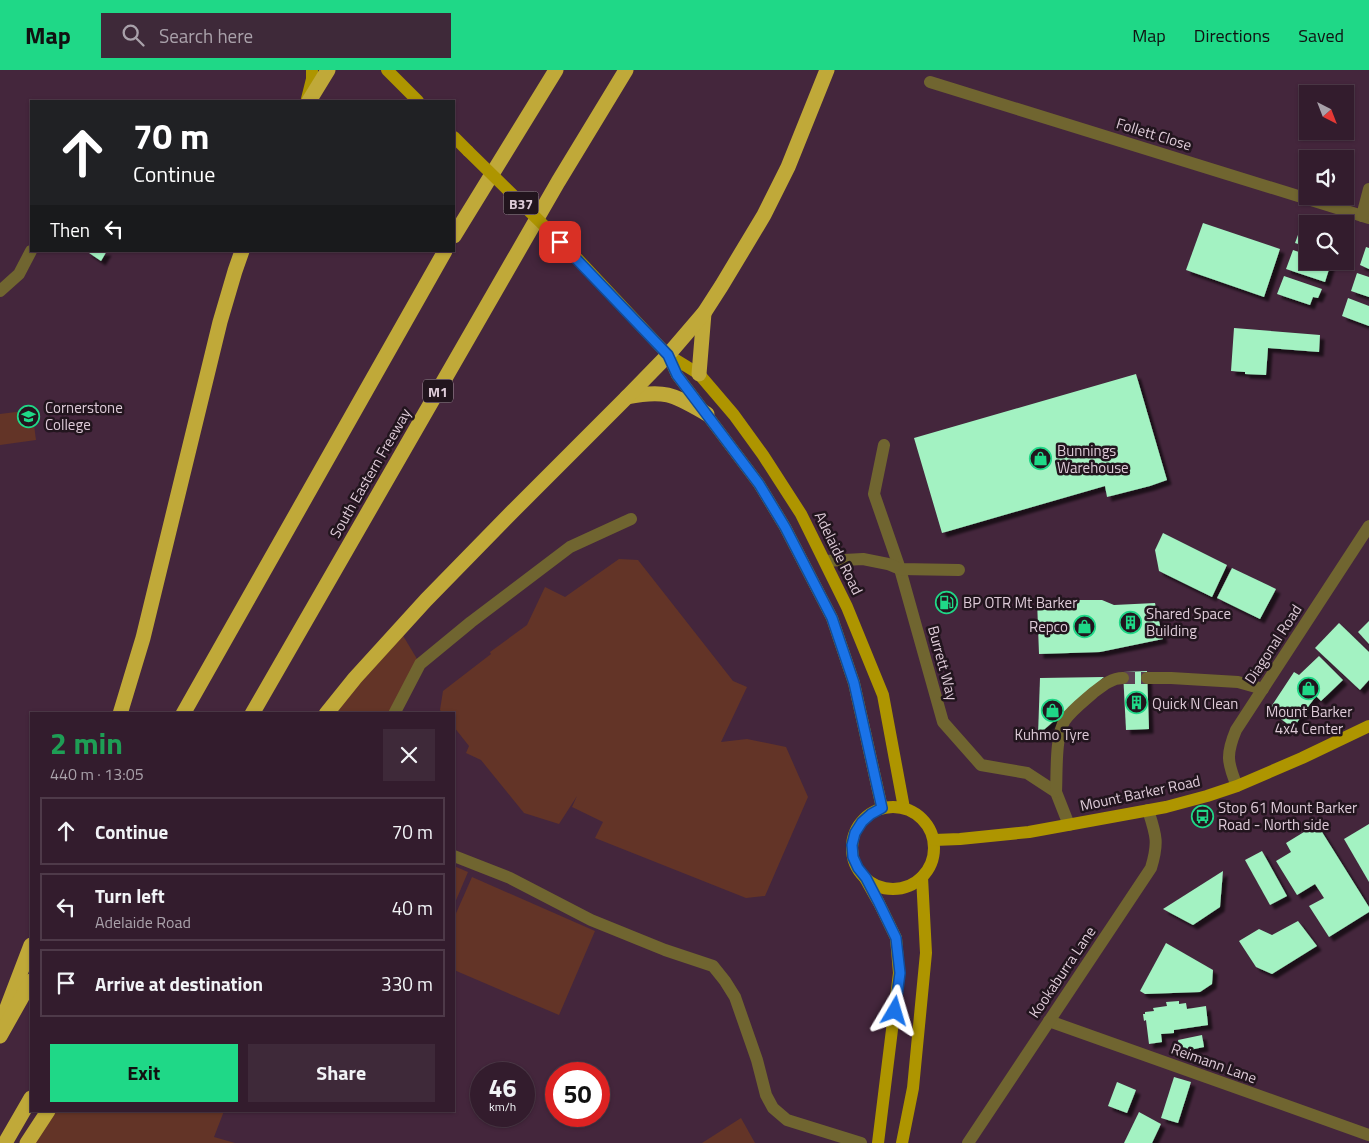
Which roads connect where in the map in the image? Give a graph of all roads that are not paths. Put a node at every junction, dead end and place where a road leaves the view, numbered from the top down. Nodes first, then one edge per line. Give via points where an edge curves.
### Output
1 (312, 70) edge
2 (328, 70) edge
3 (386, 70) edge
4 (556, 70) edge
5 (626, 70) edge
6 (827, 70) edge
7 (930, 82) dead end
8 (308, 100) edge
9 (309, 100) edge
10 (417, 100) edge
11 (455, 137) edge
12 (1369, 189) edge
13 (1365, 217) edge
14 (455, 234) edge
15 (30, 252) edge
16 (242, 252) edge
17 (444, 252) edge
18 (0, 291) edge
19 (704, 313) junction
20 (668, 355) junction
21 (699, 374) junction
22 (627, 397) junction
23 (708, 414) junction
24 (884, 445) dead end
25 (632, 519) dead end
26 (1369, 526) edge
27 (825, 561) junction
28 (900, 569) junction
29 (959, 570) dead end
30 (1123, 678) tunnel mouth
31 (1147, 678) tunnel mouth
32 (1263, 689) junction
33 (121, 712) edge
34 (184, 712) edge
35 (253, 712) edge
36 (328, 712) edge
37 (395, 712) edge
38 (1368, 730) edge
39 (1237, 786) junction
40 (1056, 792) junction
41 (882, 808) junction
42 (904, 808) junction
43 (1148, 810) junction
44 (1069, 825) junction
45 (934, 840) junction
46 (455, 856) edge
47 (922, 877) junction
48 (866, 878) junction
49 (30, 948) edge
50 (30, 983) edge
51 (1049, 1021) junction
52 (0, 1026) edge
53 (0, 1036) edge
54 (30, 1100) edge
55 (47, 1112) edge
56 (1369, 1135) edge
57 (6, 1143) edge
58 (27, 1143) edge
59 (861, 1143) edge
60 (878, 1143) edge
61 (902, 1143) edge
62 (968, 1143) edge

1 - 8 main road
2 - 9 highway
3 - 10 main road
4 - 14 highway
5 - 35 highway, South Eastern Freeway / M1 via 553,190
6 - 19 highway via 788,167 764,215
7 - 13 street, Follett Close
11 - 20 main road, Adelaide Road / B37, bridge via 573,254
12 - 13 street
15 - 18 street via 19,274
16 - 33 highway via 220,322 143,638
17 - 34 highway
19 - 20 highway
19 - 21 highway
20 - 21 main road, Adelaide Road / B37
20 - 22 highway
20 - 23 main road, Adelaide Road / B37 via 677,375
21 - 27 main road, Adelaide Road / B37 via 763,455 801,514
22 - 23 highway via 665,394
22 - 36 highway via 426,600
23 - 41 main road, Adelaide Road / B37 via 759,484 832,618 854,683
24 - 28 street, Burrett Way via 874,494
25 - 37 street via 570,547 449,640 420,664
26 - 32 street, Diagonal Road
27 - 28 street via 863,559
27 - 42 main road, Adelaide Road / B37 via 883,695
28 - 29 street
28 - 40 street, Burrett Way via 942,722 981,765 1026,773
30 - 40 street via 1103,685 1064,721 1058,745
31 - 32 street via 1238,682
32 - 39 street, Diagonal Road via 1229,746 1228,760
38 - 39 main road, Mount Barker Road
39 - 43 main road, Mount Barker Road
40 - 44 street
41 - 42 main road
41 - 48 main road via 862,822 852,845 853,857
42 - 45 main road via 923,820
43 - 44 main road, Mount Barker Road
43 - 51 street, Kookaburra Lane via 1157,837 1151,868
44 - 45 main road, Mount Barker Road via 1029,832
45 - 47 main road via 930,866
46 - 59 street via 510,878 591,920 713,966 735,997 773,1108 787,1120
47 - 48 main road via 900,888 876,885
47 - 61 main road via 926,953 913,1088
48 - 60 main road via 896,938 900,973
49 - 52 highway
50 - 53 highway
51 - 56 street, Reimann Lane
51 - 62 street, Kookaburra Lane
54 - 57 highway
55 - 58 highway

